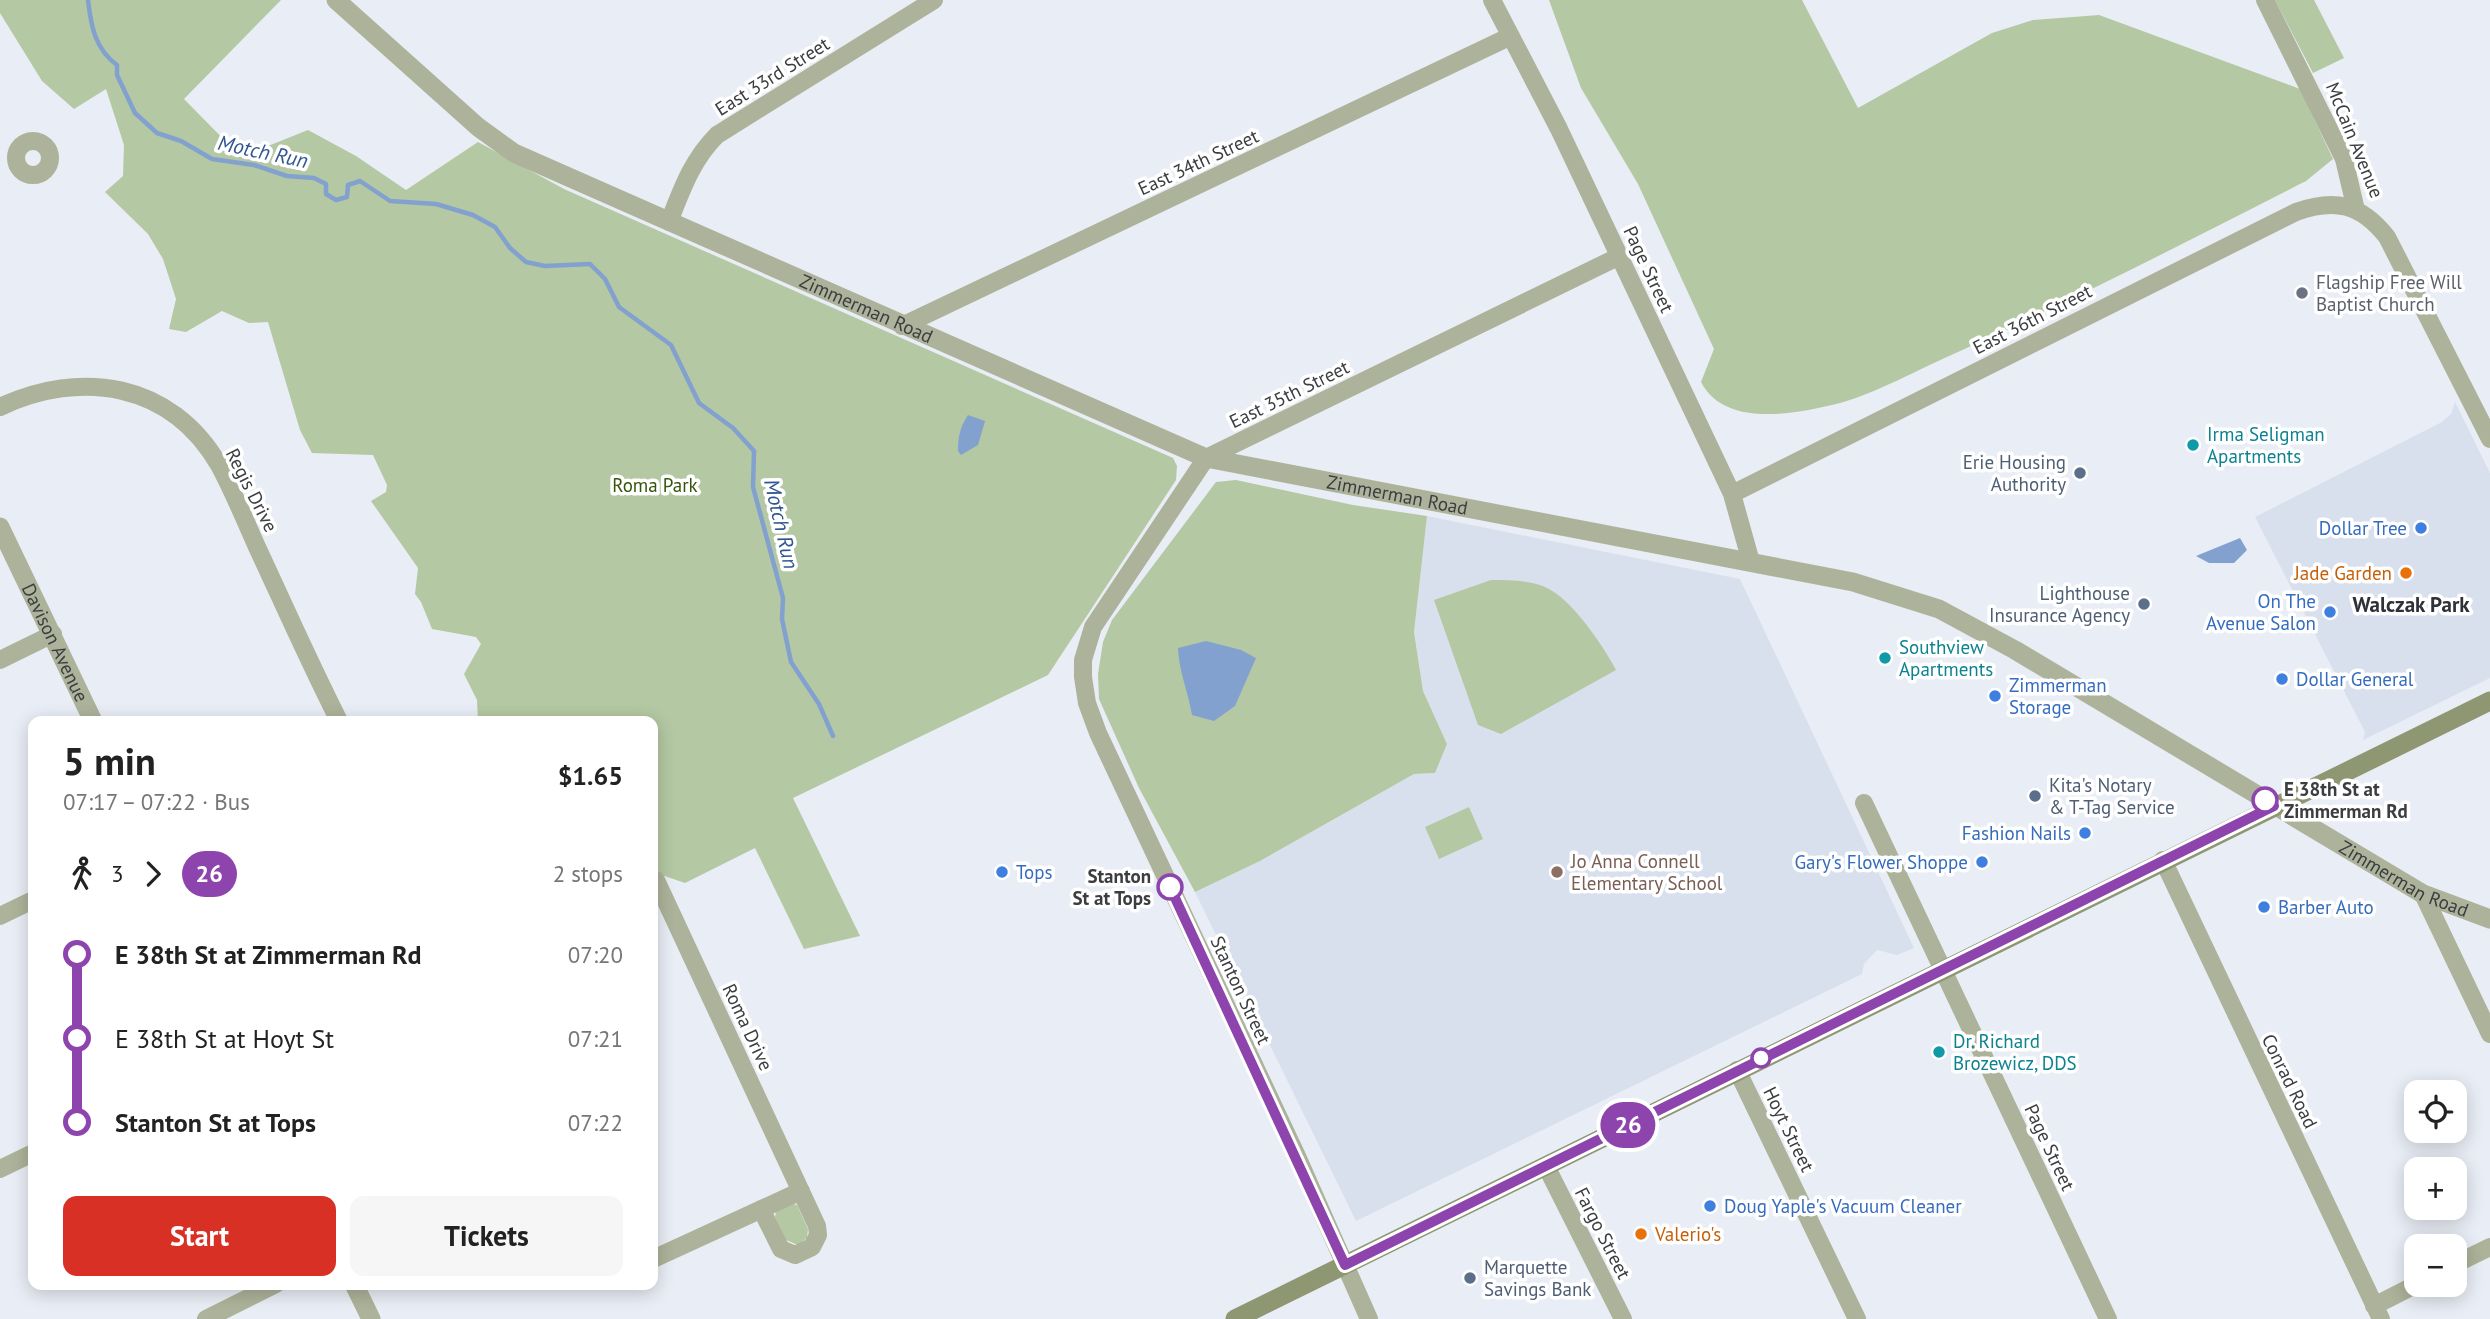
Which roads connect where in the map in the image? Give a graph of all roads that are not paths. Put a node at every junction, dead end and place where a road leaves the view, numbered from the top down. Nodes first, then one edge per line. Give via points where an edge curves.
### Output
1 (336, 0) edge
2 (934, 0) edge
3 (1492, 0) edge
4 (2264, 0) edge
5 (1511, 36) junction
6 (2356, 210) junction
7 (669, 222) junction
8 (1619, 256) junction
9 (902, 326) junction
10 (0, 407) edge
11 (2490, 439) edge
12 (1206, 458) junction
13 (1732, 494) junction
14 (0, 527) edge
15 (1751, 562) junction
16 (53, 634) junction
17 (0, 660) edge
18 (1083, 677) joint
19 (2490, 701) edge
20 (91, 716) edge
21 (337, 716) edge
22 (1864, 803) dead end
23 (2274, 806) junction
24 (2164, 860) junction
25 (658, 884) edge
26 (2423, 894) junction
27 (28, 902) edge
28 (0, 916) edge
29 (2490, 919) edge
30 (1942, 968) junction
31 (2490, 1034) edge
32 (1737, 1070) junction
33 (28, 1155) edge
34 (1546, 1166) junction
35 (0, 1169) edge
36 (801, 1191) junction
37 (761, 1209) junction
38 (2490, 1247) edge
39 (658, 1257) edge
40 (2467, 1258) edge
41 (1345, 1265) junction
42 (264, 1290) edge
43 (357, 1290) edge
44 (2404, 1293) edge
45 (2378, 1312) edge
46 (206, 1319) edge
47 (370, 1319) edge
48 (1235, 1319) edge
49 (1369, 1319) edge
50 (1623, 1319) edge
51 (1857, 1319) edge
52 (2108, 1319) edge

1 - 7 street, Zimmerman Road via 503,147
2 - 7 street, East 33rd Street via 717,135 689,172
3 - 5 street, Page Street
4 - 6 street, McCain Avenue via 2344,159
5 - 8 street, Page Street
5 - 9 street, East 34th Street
6 - 11 street, McCain Avenue via 2374,219 2387,237
6 - 13 street, East 36th Street via 2323,204 2296,212
7 - 9 street, Zimmerman Road
8 - 12 street, East 35th Street
8 - 13 street, Page Street
9 - 12 street, Zimmerman Road
10 - 21 street, Regis Drive via 44,390 88,385 152,402 184,424 218,463
12 - 15 street, Zimmerman Road
12 - 18 street, East 35th Street via 1100,612 1087,642
13 - 15 street, Page Street
14 - 16 street, Davison Avenue
15 - 23 street, Zimmerman Road via 1853,582 1939,609
16 - 17 street
16 - 20 street, Davison Avenue
18 - 41 street, Stanton Street via 1102,743
19 - 23 main road
22 - 30 street, Page Street
23 - 24 main road
23 - 26 street, Zimmerman Road
24 - 30 main road
24 - 45 street, Conrad Road
25 - 36 street, Roma Drive
26 - 29 street, Zimmerman Road
26 - 31 street
27 - 28 street
30 - 32 main road
30 - 52 street, Page Street
32 - 34 main road
32 - 51 street, Hoyt Street
33 - 35 street
34 - 41 main road
34 - 50 street, Fargo Street
36 - 37 street
36 - 37 street, Roma Drive via 818,1231 807,1251 795,1255 781,1249
37 - 39 street
38 - 40 street
41 - 48 main road
41 - 49 street, Stanton Street
42 - 46 street
43 - 47 street
44 - 45 street

